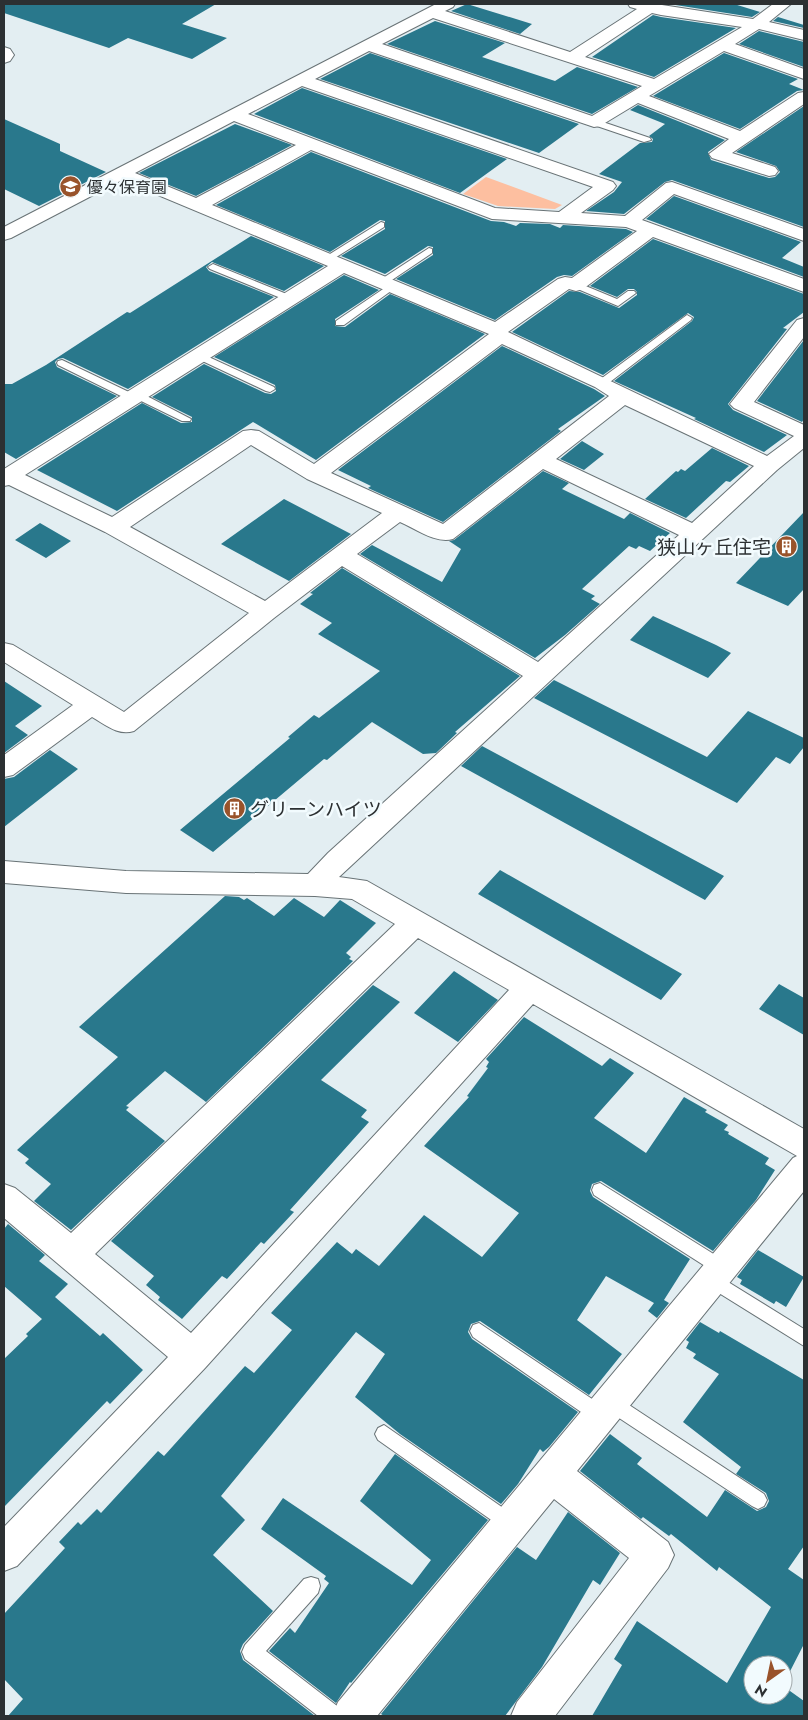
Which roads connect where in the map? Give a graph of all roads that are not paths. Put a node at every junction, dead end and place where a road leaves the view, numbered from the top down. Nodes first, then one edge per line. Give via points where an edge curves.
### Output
1 (447, 4) edge
2 (783, 4) edge
3 (647, 5) edge
4 (431, 12) junction
5 (757, 24) junction
6 (804, 35) edge
7 (368, 45) junction
8 (722, 45) junction
9 (4, 52) edge
10 (4, 58) edge
11 (572, 58) junction
12 (804, 74) edge
13 (301, 80) junction
14 (656, 85) junction
15 (637, 97) junction
16 (804, 97) edge
17 (234, 115) junction
18 (594, 122) junction
19 (742, 138) junction
20 (647, 140) dead end
21 (310, 144) junction
22 (769, 171) dead end
23 (120, 173) junction
24 (198, 205) junction
25 (565, 216) junction
26 (630, 222) junction
27 (381, 225) dead end
28 (800, 228) edge
29 (652, 229) junction
30 (4, 234) edge
31 (429, 251) dead end
32 (335, 262) junction
33 (213, 267) dead end
34 (388, 284) junction
35 (576, 285) junction
36 (804, 286) edge
37 (631, 293) dead end
38 (291, 298) junction
39 (687, 318) dead end
40 (340, 323) dead end
41 (804, 324) edge
42 (499, 333) junction
43 (200, 356) junction
44 (62, 363) dead end
45 (602, 383) junction
46 (270, 389) dead end
47 (135, 396) junction
48 (623, 396) junction
49 (186, 419) dead end
50 (804, 433) edge
51 (804, 440) edge
52 (541, 460) junction
53 (770, 465) junction
54 (315, 474) junction
55 (6, 476) edge
56 (397, 513) junction
57 (113, 527) junction
58 (696, 534) junction
59 (341, 556) junction
60 (266, 612) junction
61 (4, 651) edge
62 (541, 675) junction
63 (90, 705) junction
64 (4, 768) edge
65 (4, 872) edge
66 (315, 886) junction
67 (415, 923) junction
68 (529, 988) junction
69 (804, 1145) edge
70 (804, 1168) edge
71 (600, 1190) dead end
72 (4, 1198) edge
73 (72, 1254) junction
74 (717, 1274) junction
75 (479, 1331) dead end
76 (804, 1338) edge
77 (193, 1356) junction
78 (605, 1409) junction
79 (384, 1434) dead end
80 (551, 1474) junction
81 (758, 1500) dead end
82 (510, 1524) junction
83 (4, 1553) edge
84 (311, 1586) dead end
85 (334, 1716) edge
86 (352, 1716) edge
87 (531, 1716) edge

1 - 4 street
2 - 5 street
3 - 5 street
3 - 11 street
4 - 7 street
4 - 11 street
5 - 6 street
5 - 8 street
7 - 13 street
7 - 18 street
8 - 12 street
8 - 14 street
9 - 10 street
11 - 14 street
13 - 17 street
13 - 25 street via 607,186
14 - 15 street
15 - 18 street
15 - 19 street
16 - 19 street
17 - 21 street
17 - 23 street
18 - 20 lane
19 - 22 street via 718,154
21 - 24 street
21 - 25 street via 492,213
23 - 24 street
23 - 30 street
24 - 32 street
25 - 26 street
26 - 28 street via 672,187
26 - 29 street
27 - 32 lane
29 - 35 street
29 - 36 street
31 - 34 lane
32 - 34 street
32 - 38 street
33 - 38 lane
34 - 40 lane
34 - 42 street
35 - 37 lane via 618,303
35 - 42 street via 565,283
38 - 43 street
39 - 45 lane
41 - 50 street via 742,404
42 - 45 street
42 - 54 street
43 - 46 lane
43 - 47 street
44 - 47 lane
45 - 48 street
47 - 49 lane
47 - 55 street
48 - 52 street
48 - 53 street
51 - 53 street
52 - 56 street via 445,534
52 - 58 street
53 - 58 street
54 - 56 street
54 - 57 street via 251,436
55 - 57 street
56 - 59 street
57 - 60 street
58 - 62 street
59 - 60 street
59 - 62 street
60 - 63 street via 125,725
61 - 63 street
62 - 66 street via 338,860
63 - 64 street
65 - 66 street via 126,882
66 - 67 street via 357,889
67 - 68 street
67 - 73 street
68 - 69 street
68 - 77 street
70 - 74 street
71 - 74 lane
72 - 73 street
73 - 77 street
74 - 76 lane
74 - 78 street
75 - 78 lane
77 - 83 street
78 - 80 street
78 - 81 lane
79 - 82 lane
80 - 82 street
80 - 87 street via 655,1555
82 - 86 street
84 - 85 lane via 252,1652

